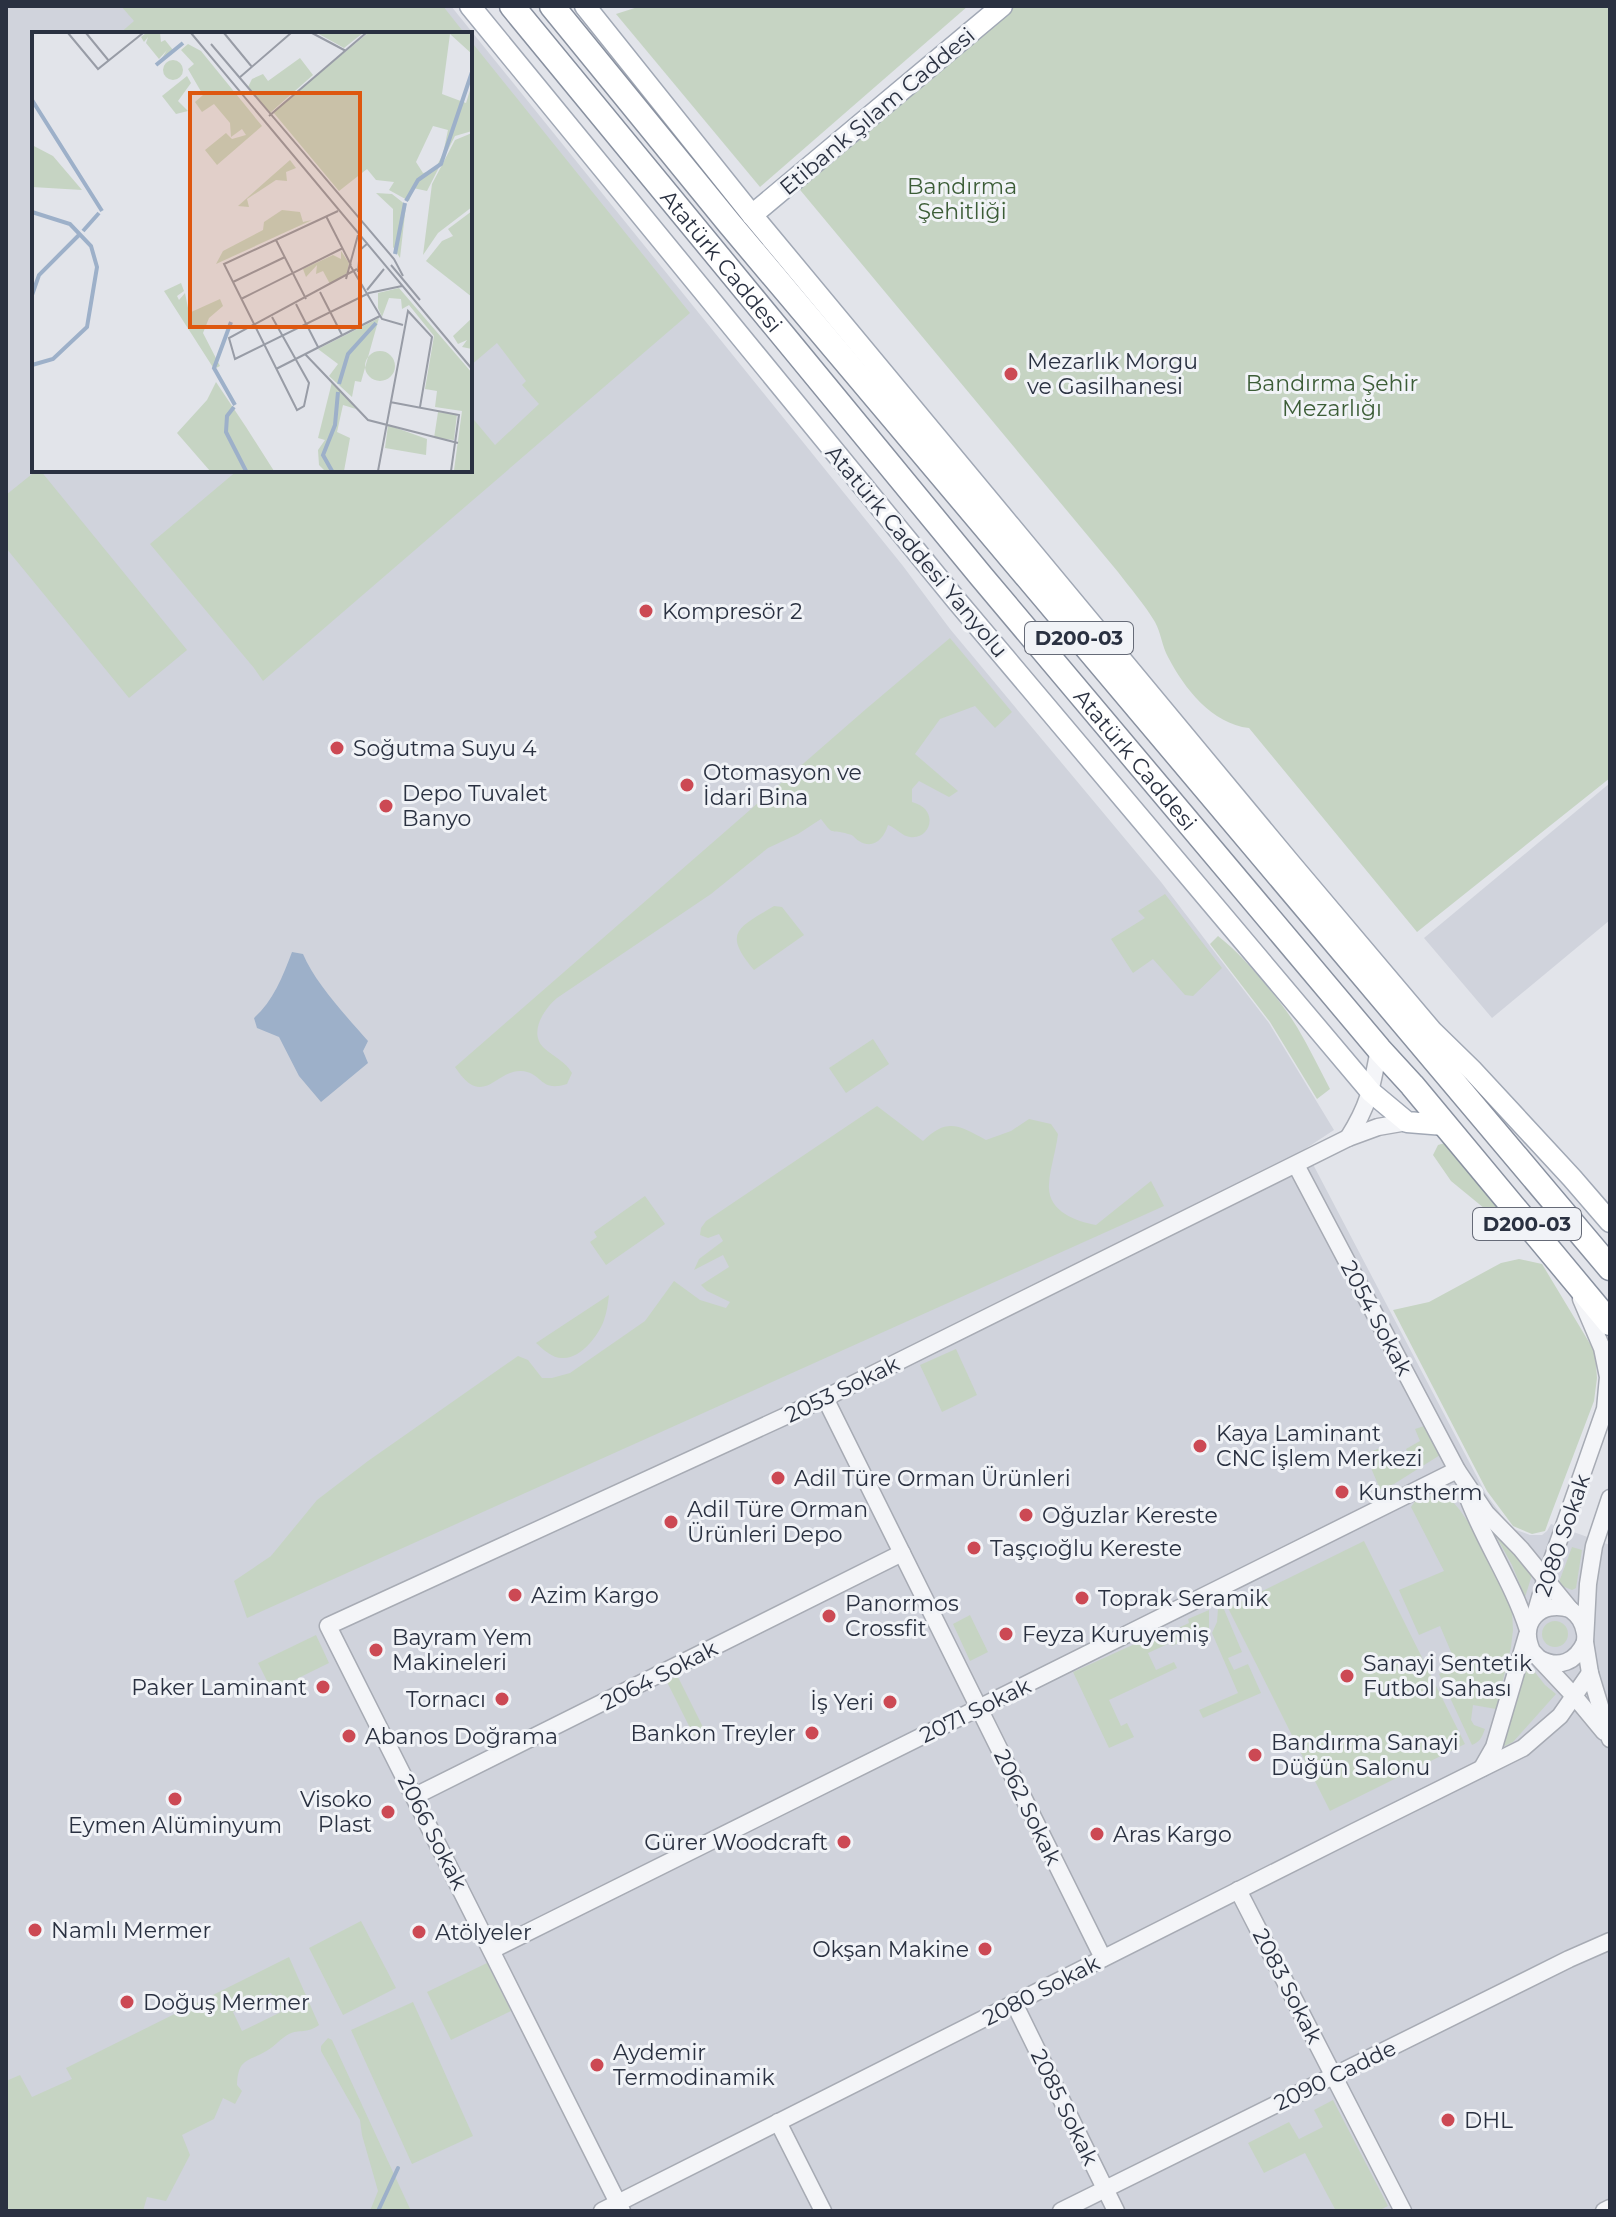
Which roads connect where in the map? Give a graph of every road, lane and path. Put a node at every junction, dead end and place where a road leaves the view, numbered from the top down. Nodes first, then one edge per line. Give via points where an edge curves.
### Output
1 (470, 6) edge
2 (512, 6) edge
3 (552, 6) edge
4 (585, 6) edge
5 (1002, 6) edge
6 (752, 215) junction
7 (1379, 1049) junction
8 (1371, 1092) junction
9 (1407, 1122) junction
10 (1444, 1125) junction
11 (1348, 1138) junction
12 (1296, 1165) junction
13 (1610, 1222) edge
14 (1610, 1268) edge
15 (1568, 1273) junction
16 (1610, 1323) edge
17 (825, 1398) junction
18 (1457, 1470) junction
19 (1610, 1498) edge
20 (1559, 1541) junction
21 (1521, 1549) junction
22 (902, 1553) junction
23 (1545, 1580) junction
24 (1570, 1609) junction
25 (328, 1626) joint
26 (1530, 1626) junction
27 (1585, 1638) junction
28 (1538, 1658) junction
29 (1590, 1673) junction
30 (1575, 1697) junction
31 (979, 1708) junction
32 (1610, 1739) edge
33 (1481, 1769) junction
34 (415, 1796) junction
35 (1238, 1890) junction
36 (1610, 1941) edge
37 (492, 1950) junction
38 (1103, 1958) junction
39 (1014, 2003) junction
40 (1333, 2076) junction
41 (778, 2122) junction
42 (1105, 2189) junction
43 (620, 2207) edge
44 (1610, 2208) edge
45 (602, 2211) edge
46 (823, 2211) edge
47 (1061, 2211) edge
48 (1116, 2211) edge
49 (1403, 2211) edge
50 (1604, 2211) edge

1 - 8 main road, Atatürk Caddesi Yanyolu via 957,601
2 - 7 highway, Atatürk Caddesi / D200-03
3 - 14 highway, Atatürk Caddesi / D200-03
4 - 6 main road
5 - 6 main road, Etibank Şılam Caddesi
6 - 13 main road via 1432,1031
7 - 8 street
7 - 10 highway, Atatürk Caddesi / D200-03
8 - 9 main road, Atatürk Caddesi Yanyolu
8 - 11 street
9 - 10 main road
9 - 11 street, 2053 Sokak
10 - 15 highway, Atatürk Caddesi / D200-03
11 - 12 street, 2053 Sokak
12 - 17 street, 2053 Sokak
12 - 18 street, 2054 Sokak
15 - 16 highway, Atatürk Caddesi / D200-03
15 - 20 street, 2080 Sokak via 1589,1314 1608,1377 1605,1409
17 - 22 street, 2062 Sokak
17 - 25 street, 2053 Sokak
18 - 21 street, 2054 Sokak via 1486,1513
18 - 26 street, 2054 Sokak
18 - 31 street, 2071 Sokak
19 - 27 street, 2080 Sokak via 1594,1546
20 - 21 street via 1537,1552
20 - 23 street, 2080 Sokak
21 - 23 street, 2054 Sokak
22 - 31 street, 2062 Sokak
22 - 34 street, 2064 Sokak
23 - 24 street, 2054 Sokak
23 - 26 street, 2080 Sokak
24 - 26 street via 1551,1606
24 - 27 street, 2054 Sokak via 1583,1623
25 - 34 street, 2066 Sokak
26 - 28 street, 2054 Sokak via 1532,1651
26 - 33 street, 2080 Sokak via 1494,1747
27 - 28 street via 1581,1651 1566,1663
27 - 29 street, 2054 Sokak
28 - 30 street, 2054 Sokak
29 - 30 street, 2080 Sokak
29 - 32 street, 2054 Sokak
30 - 32 street, 2054 Sokak
30 - 33 street, 2080 Sokak via 1523,1748
31 - 37 street, 2071 Sokak
31 - 38 street, 2062 Sokak
33 - 35 street, 2080 Sokak
34 - 37 street, 2066 Sokak
35 - 38 street, 2080 Sokak
35 - 40 street, 2083 Sokak
36 - 40 street, 2090 Cadde
37 - 43 street, 2066 Sokak
38 - 39 street, 2080 Sokak
39 - 41 street, 2080 Sokak
39 - 42 street, 2085 Sokak
40 - 42 street, 2090 Cadde
40 - 49 street, 2083 Sokak
41 - 43 street, 2080 Sokak
41 - 46 street
42 - 47 street, 2090 Cadde
42 - 48 street, 2085 Sokak
43 - 45 street, 2080 Sokak
44 - 50 street

